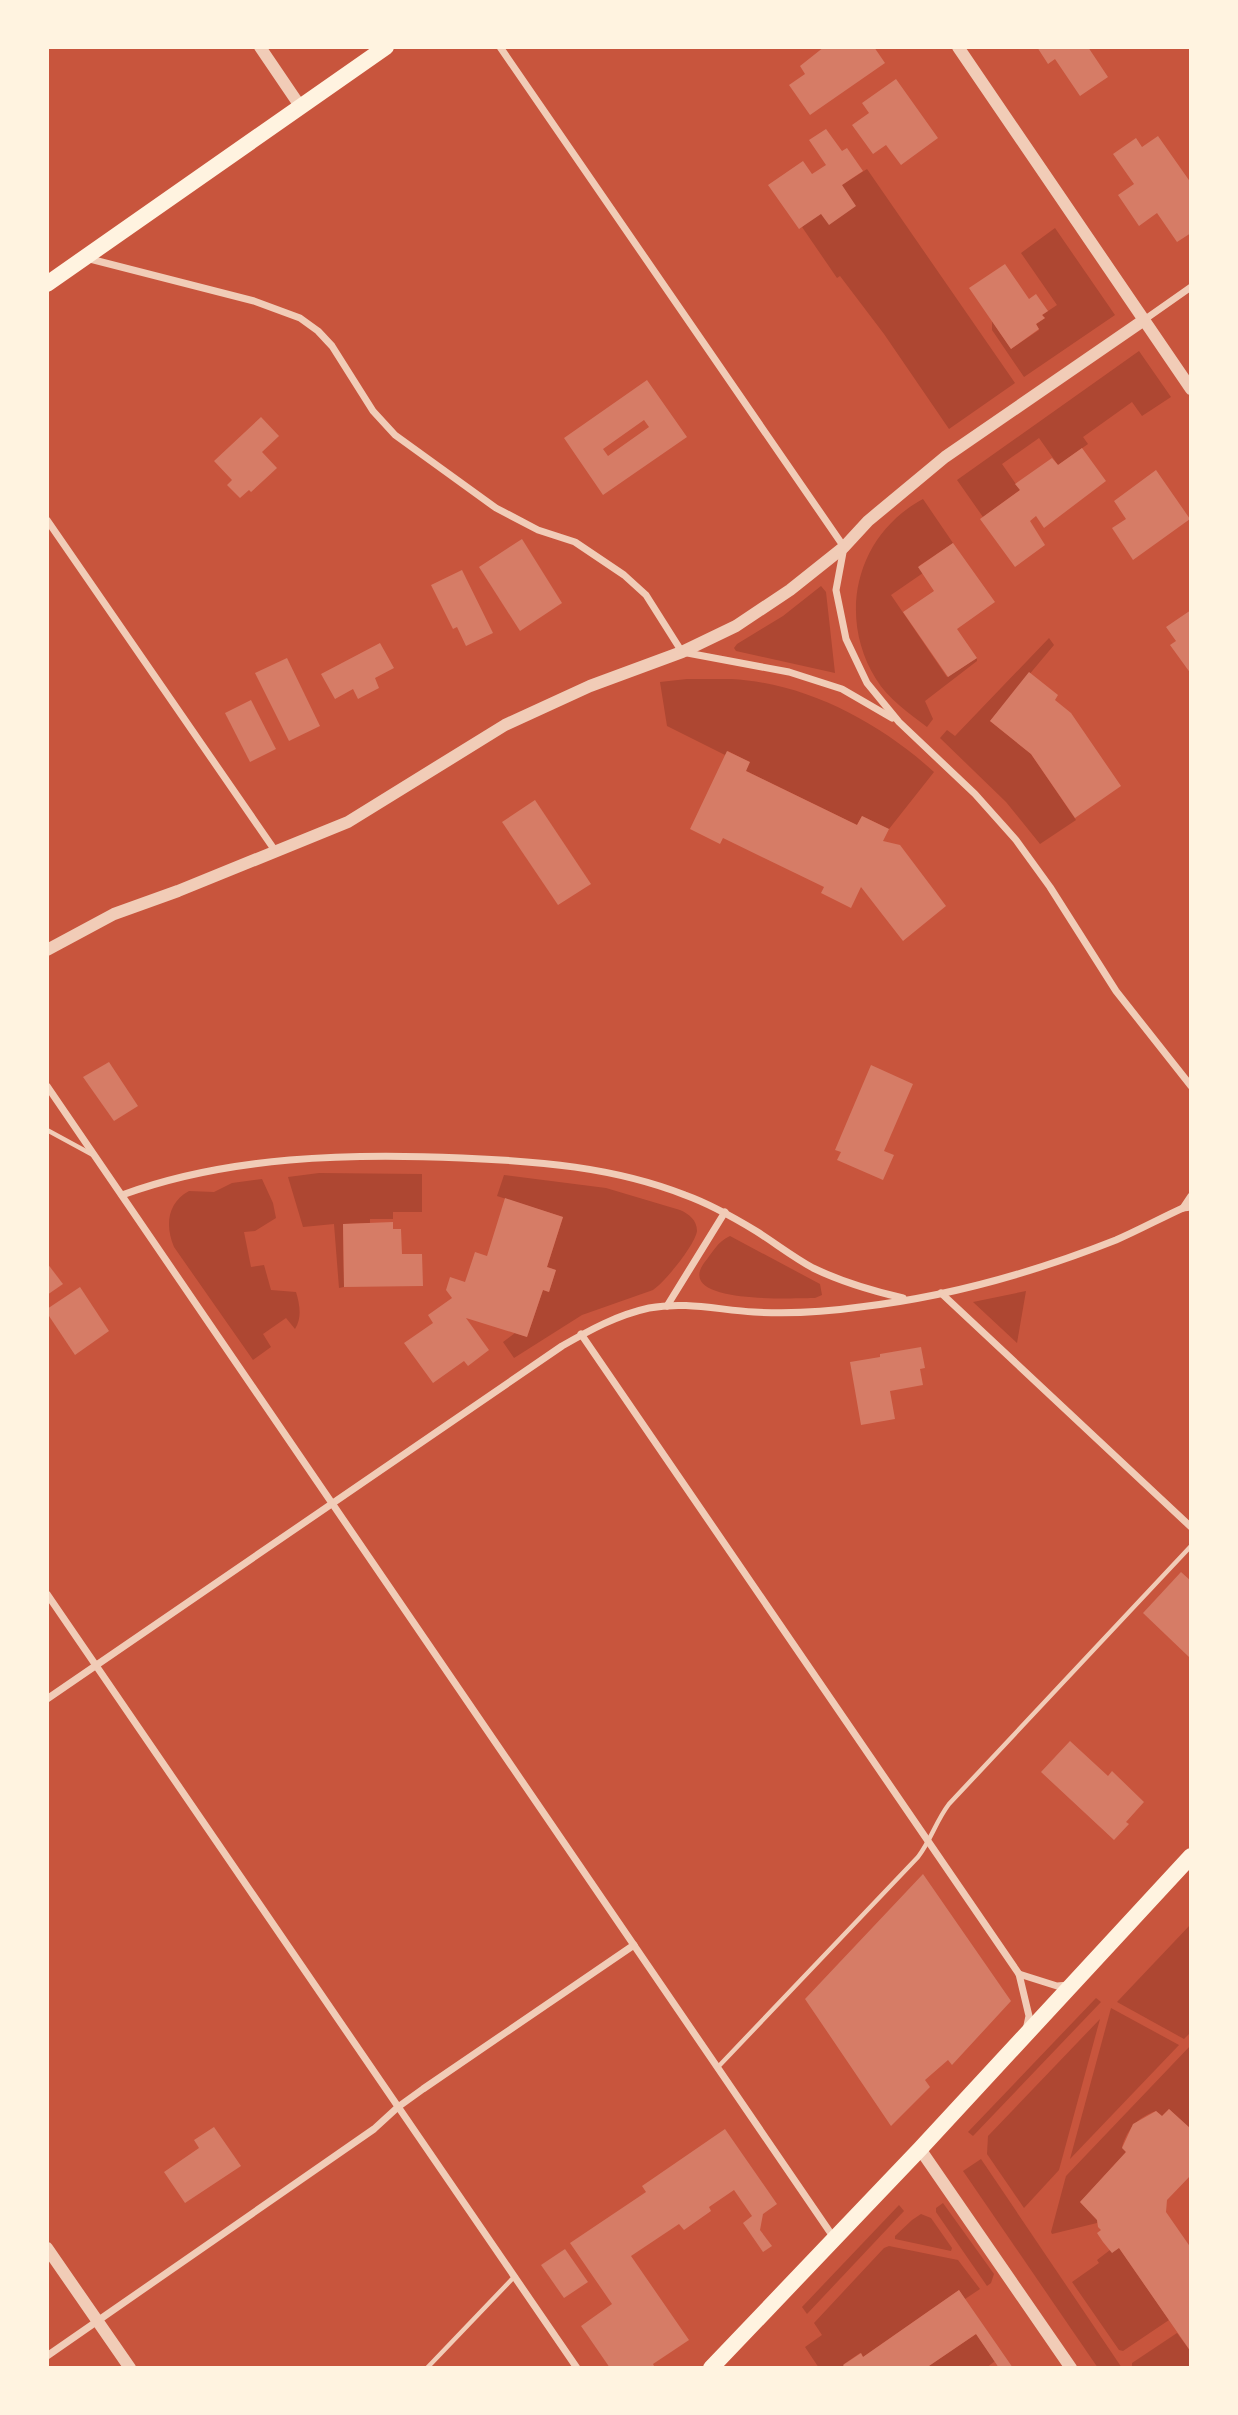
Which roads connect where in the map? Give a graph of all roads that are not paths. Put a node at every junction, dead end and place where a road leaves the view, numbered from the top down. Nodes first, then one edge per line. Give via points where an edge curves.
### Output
1 (260, 47) edge
2 (386, 47) edge
3 (500, 47) edge
4 (958, 47) edge
5 (300, 106) junction
6 (86, 257) junction
7 (47, 284) edge
8 (1191, 287) edge
9 (1144, 320) junction
10 (1191, 389) edge
11 (47, 520) edge
12 (844, 547) junction
13 (682, 652) junction
14 (899, 722) junction
15 (276, 852) junction
16 (47, 950) edge
17 (47, 1086) edge
18 (1191, 1086) edge
19 (47, 1130) edge
20 (94, 1155) junction
21 (122, 1195) junction
22 (1191, 1196) edge
23 (1187, 1208) edge
24 (724, 1212) junction
25 (941, 1293) junction
26 (908, 1300) junction
27 (667, 1306) junction
28 (581, 1334) junction
29 (333, 1504) junction
30 (1191, 1527) edge
31 (1191, 1546) edge
32 (47, 1594) edge
33 (96, 1666) junction
34 (47, 1699) edge
35 (928, 1844) junction
36 (1191, 1856) edge
37 (634, 1945) junction
38 (1019, 1975) junction
39 (1071, 1984) junction
40 (1026, 2033) junction
41 (718, 2067) junction
42 (398, 2107) junction
43 (920, 2149) junction
44 (834, 2238) junction
45 (47, 2248) edge
46 (514, 2276) junction
47 (97, 2321) junction
48 (47, 2356) edge
49 (130, 2368) edge
50 (427, 2368) edge
51 (577, 2368) edge
52 (711, 2368) edge
53 (1071, 2368) edge

1 - 5 street
2 - 5 main road
3 - 12 street
4 - 9 street
5 - 6 main road
6 - 7 main road
6 - 13 street via 254,301 300,318 332,346 373,411 395,435 506,514 575,542 624,575 646,595
8 - 9 street
9 - 10 street
9 - 12 street via 945,457
11 - 15 street
12 - 13 street via 736,626
12 - 14 street via 836,590 846,639 867,683
13 - 14 street via 789,672 842,688
13 - 15 street via 505,724 348,822
14 - 18 street via 1016,840 1116,991
15 - 16 street via 114,914
17 - 20 street
19 - 20 lane
20 - 21 street
21 - 24 street via 240,1166 323,1158 433,1156 580,1167 623,1175 658,1184
21 - 29 street
22 - 23 street
23 - 25 street via 1013,1275
24 - 26 street via 814,1268
24 - 27 street
25 - 26 street
25 - 30 street
26 - 27 street via 795,1313
27 - 28 street via 621,1316
28 - 29 street
28 - 35 street
29 - 33 street
29 - 37 street
31 - 35 lane via 949,1804 937,1819
32 - 33 street
33 - 34 street
33 - 42 street
35 - 38 street
35 - 41 lane
36 - 39 main road
37 - 41 street
37 - 42 street
38 - 39 street via 1057,1986
38 - 40 street via 1028,2016
39 - 40 main road
40 - 43 main road
41 - 44 street
42 - 46 street
42 - 47 street via 374,2129
43 - 44 main road
43 - 53 street
44 - 52 main road
45 - 47 street
46 - 50 lane
46 - 51 street
47 - 48 street
47 - 49 street

